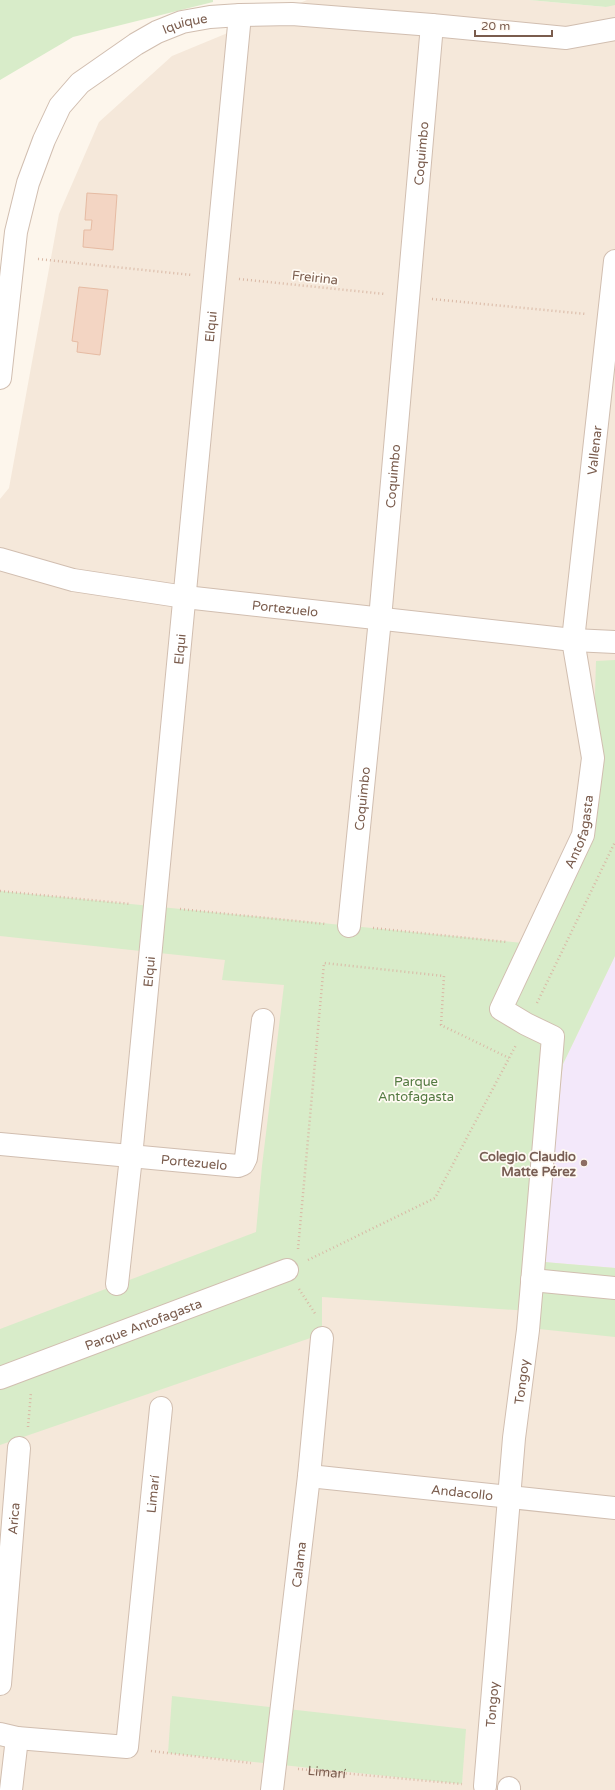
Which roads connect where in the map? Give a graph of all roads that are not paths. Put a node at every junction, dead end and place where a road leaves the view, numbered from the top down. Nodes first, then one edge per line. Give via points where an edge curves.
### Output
1 (240, 15) junction
2 (432, 25) junction
3 (615, 29) edge
4 (615, 261) edge
5 (0, 378) edge
6 (0, 559) edge
7 (184, 596) junction
8 (380, 618) junction
9 (573, 640) junction
10 (615, 642) edge
11 (349, 926) road end
12 (501, 1009) joint
13 (263, 1020) dead end
14 (0, 1144) edge
15 (131, 1157) junction
16 (292, 1268) road end
17 (532, 1280) junction
18 (117, 1284) dead end
19 (615, 1288) edge
20 (322, 1338) road end
21 (0, 1378) edge
22 (161, 1408) dead end
23 (19, 1448) road end
24 (309, 1476) junction
25 (509, 1496) junction
26 (615, 1508) edge
27 (3, 1602) edge
28 (0, 1684) edge
29 (7, 1736) edge
30 (485, 1786) road end
31 (11, 1790) edge
32 (272, 1790) edge

1 - 2 street, Iquique via 292,14
1 - 5 street, Iquique via 189,21 157,32 80,83 60,106 28,183 16,232
1 - 7 street, Elqui
2 - 3 street, Iquique via 566,38
2 - 8 street, Coquimbo
4 - 9 street, Vallenar
6 - 7 street, Portezuelo via 73,580
7 - 8 street, Portezuelo
7 - 15 street, Elqui
8 - 9 street, Portezuelo
8 - 11 street, Coquimbo
9 - 10 street, Portezuelo
9 - 12 street, Antofagasta via 593,758 584,835
12 - 17 street, Tongoy via 553,1037
13 - 15 street, Portezuelo via 246,1158 243,1164 238,1166
14 - 15 street, Portezuelo
15 - 18 street, Elqui
16 - 21 street, Parque Antofagasta
17 - 19 street
17 - 25 street, Tongoy
20 - 24 street, Calama
22 - 29 street, Limarí via 127,1747
23 - 27 street, Arica
24 - 25 street, Andacollo
24 - 32 street, Calama
25 - 26 street, Andacollo
25 - 30 street, Tongoy
27 - 28 street, Arica
29 - 31 street

